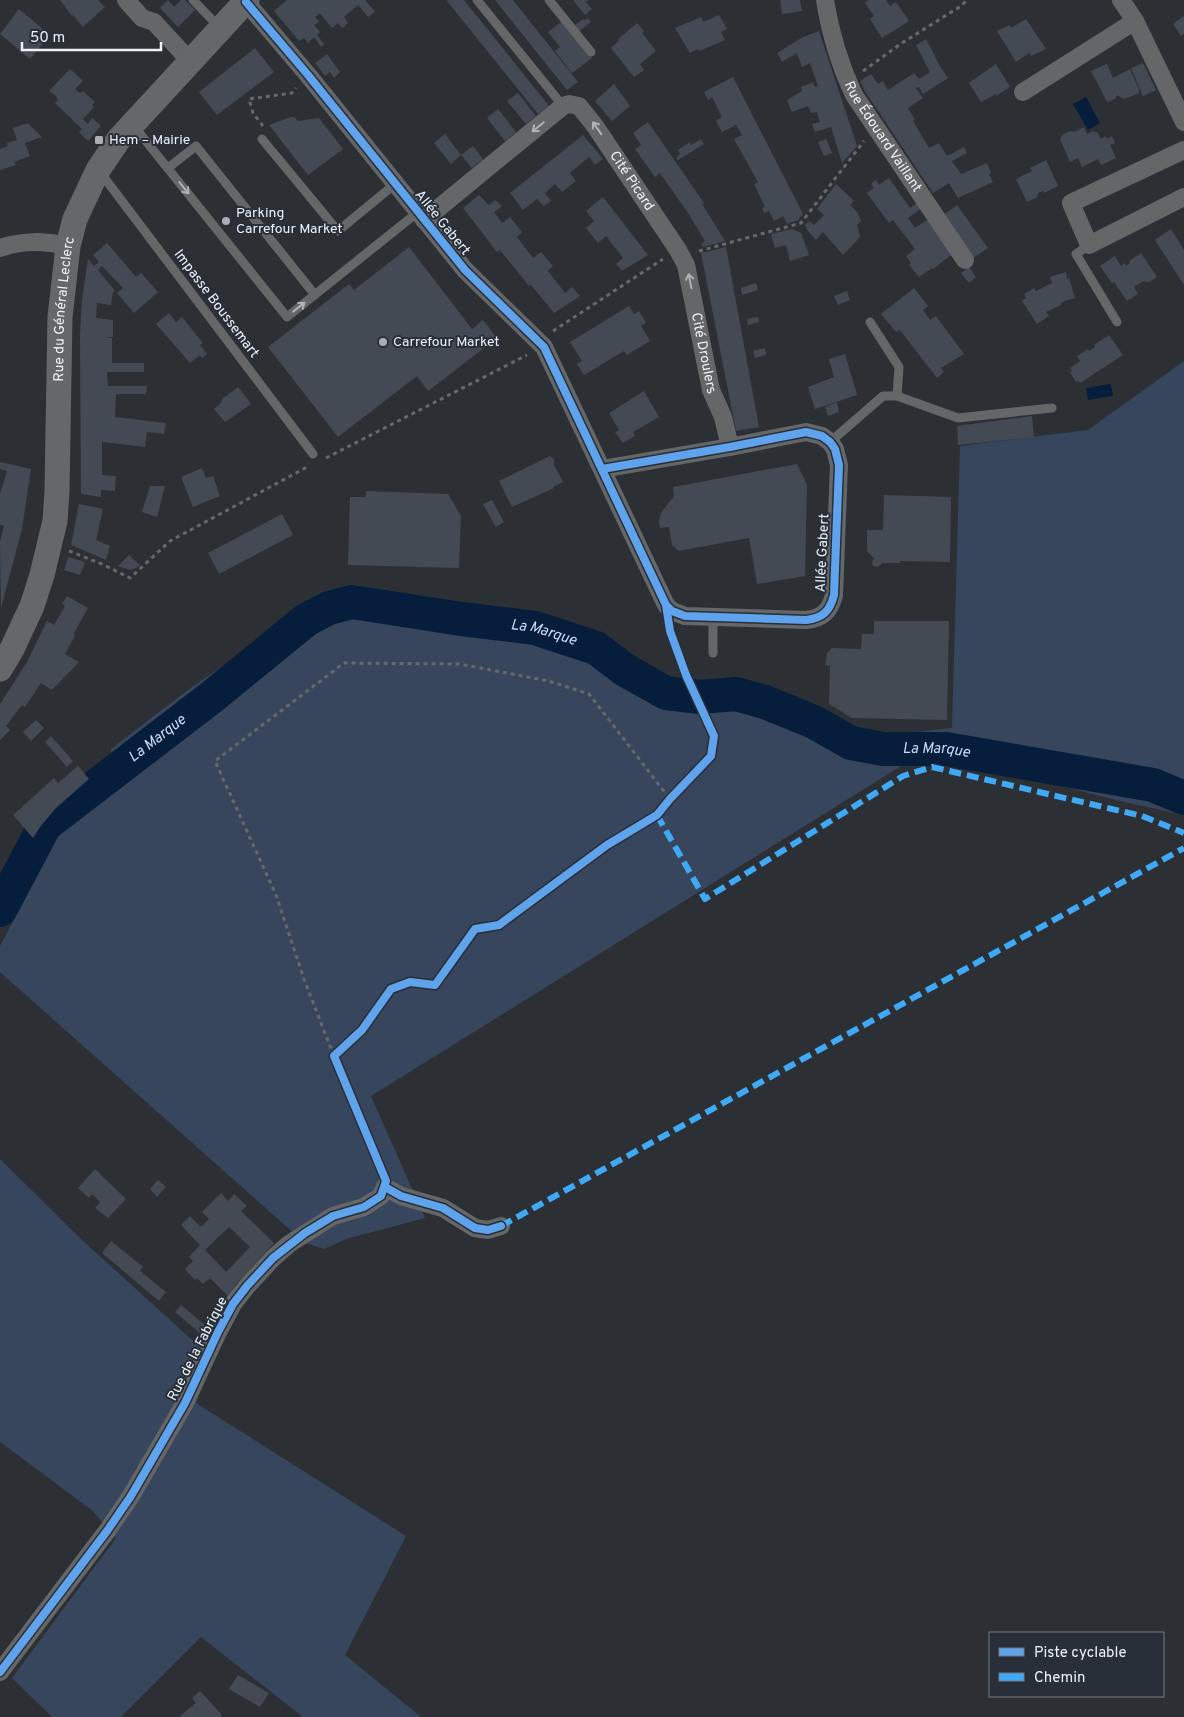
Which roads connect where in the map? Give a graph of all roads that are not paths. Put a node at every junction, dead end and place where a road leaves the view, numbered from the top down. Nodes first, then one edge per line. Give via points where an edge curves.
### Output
1 (126, 0) edge
2 (193, 0) edge
3 (477, 0) edge
4 (549, 0) edge
5 (825, 0) edge
6 (1121, 0) edge
7 (246, 1) edge
8 (1135, 20) junction
9 (220, 28) junction
10 (592, 52) dead end
11 (190, 62) junction
12 (1023, 92) dead end
13 (571, 106) junction
14 (1184, 122) edge
15 (132, 123) junction
16 (262, 140) road end
17 (1184, 150) edge
18 (168, 168) junction
19 (98, 170) junction
20 (395, 184) junction
21 (1184, 197) edge
22 (421, 216) junction
23 (1089, 245) junction
24 (68, 246) junction
25 (0, 248) edge
26 (680, 253) joint
27 (965, 260) dead end
28 (315, 295) junction
29 (870, 322) dead end
30 (1117, 322) dead end
31 (897, 396) junction
32 (1052, 408) dead end
33 (830, 442) junction
34 (730, 447) junction
35 (312, 454) dead end
36 (602, 469) junction
37 (713, 617) junction
38 (713, 653) dead end
39 (0, 669) edge
40 (501, 1226) dead end
41 (0, 1672) edge

1 - 11 street via 142,18 154,22
2 - 9 lane
3 - 13 lane
4 - 10 lane
5 - 27 street, Rue Édouard Vaillant via 832,36 848,82
6 - 8 street
7 - 9 street, Rue du Général Leclerc
7 - 20 street, Allée Gabert
8 - 12 street
8 - 14 street
9 - 11 street, Rue du Général Leclerc
11 - 15 street, Rue du Général Leclerc
13 -> 22 street
26 -> 13 street, Cité Picard via 595,126
15 - 18 lane
15 - 19 street, Rue du Général Leclerc
16 - 20 lane via 338,231
17 - 23 street via 1071,203
18 - 28 lane via 196,146
18 -> 28 lane via 287,317
19 - 24 street, Rue du Général Leclerc via 81,206
19 - 35 lane, Impasse Boussemart
20 - 22 street, Allée Gabert
21 - 23 street
22 - 28 lane
22 - 36 street, Allée Gabert via 472,278 541,344
23 - 30 lane via 1076,254
24 - 25 street via 28,241
24 - 39 street, Rue du Général Leclerc via 60,317 55,521 32,606
34 -> 26 street, Cité Droulers via 712,390 688,273
29 - 31 lane via 898,368
31 - 32 lane via 958,418
31 - 33 lane via 883,396
33 - 34 street via 806,432
33 - 37 street, Allée Gabert via 838,465 832,605 820,617 806,620
34 - 36 street
36 - 37 street, Allée Gabert via 666,606 685,616
37 - 38 lane
40 - 41 street, Rue de la Fabrique via 488,1230 476,1228 443,1208 401,1196 385,1186 381,1196 364,1207 333,1216 273,1258 246,1286 229,1311 185,1402 122,1510

